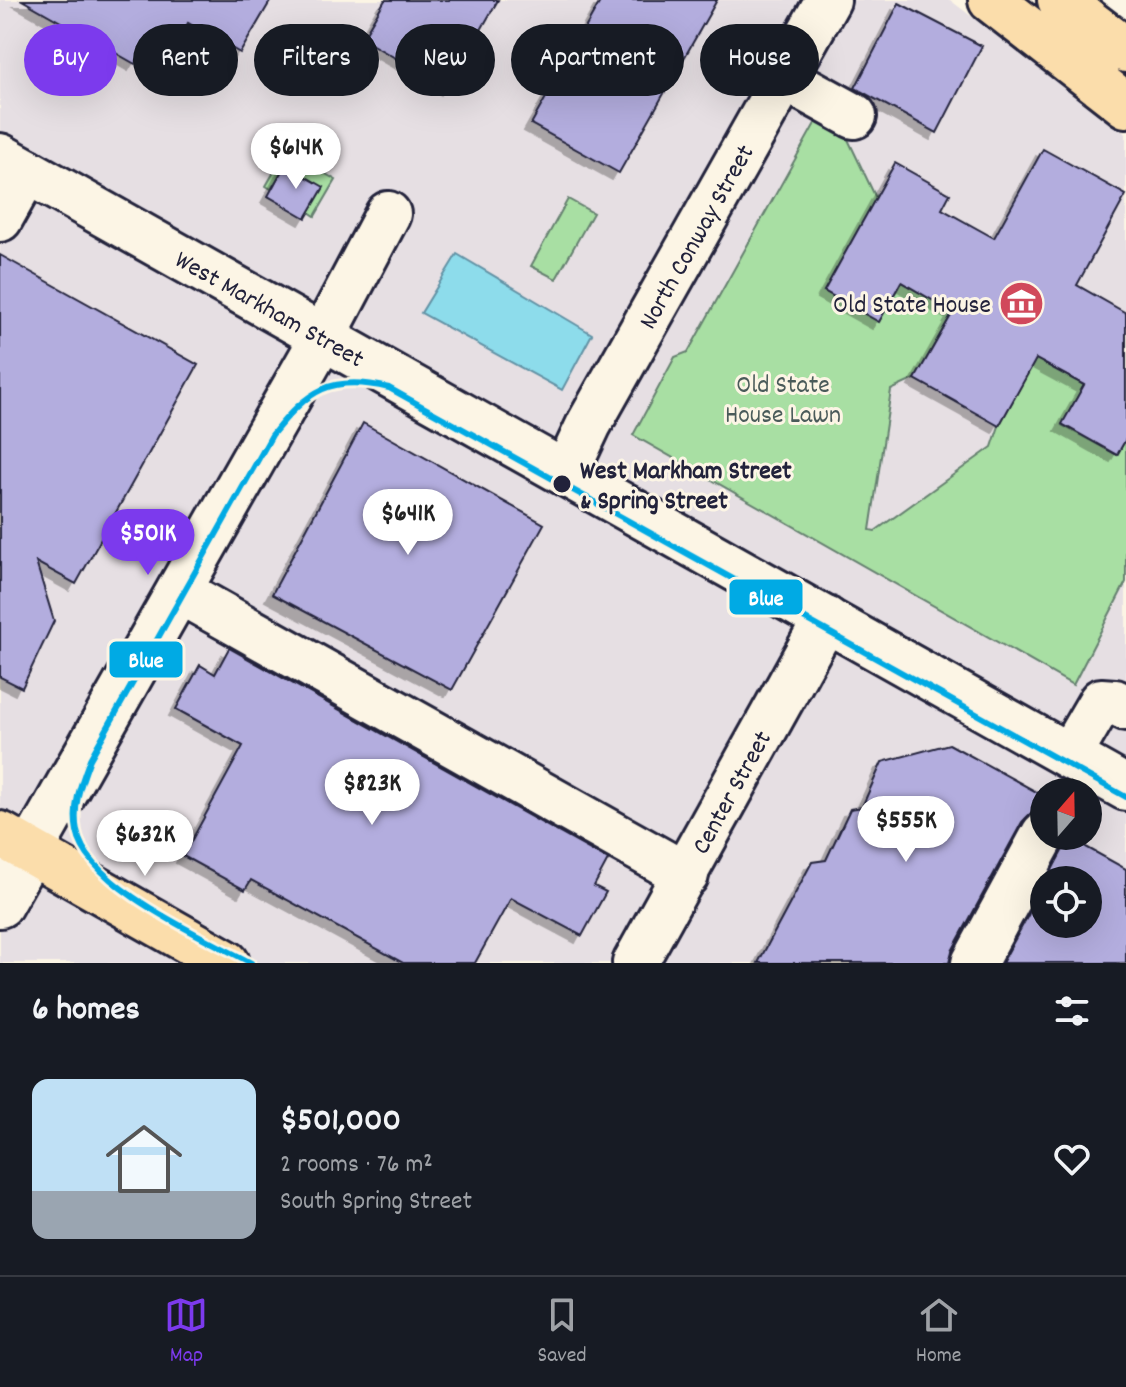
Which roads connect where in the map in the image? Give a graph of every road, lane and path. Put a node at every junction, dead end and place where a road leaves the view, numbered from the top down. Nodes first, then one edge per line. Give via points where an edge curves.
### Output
1 (828, 0) edge
2 (991, 0) edge
3 (1060, 0) edge
4 (815, 24) edge
5 (1126, 50) edge
6 (775, 96) edge
7 (818, 96) edge
8 (1126, 105) edge
9 (854, 116) dead end
10 (14, 164) edge
11 (388, 214) dead end
12 (0, 219) edge
13 (323, 337) junction
14 (566, 473) junction
15 (179, 591) junction
16 (826, 619) junction
17 (1126, 708) edge
18 (1071, 769) edge
19 (1126, 788) edge
20 (15, 842) edge
21 (1035, 850) edge
22 (686, 875) junction
23 (0, 905) edge
24 (227, 963) edge
25 (635, 963) edge
26 (974, 963) edge

1 - 4 street, North Conway Street
2 - 8 main road
3 - 5 main road
6 - 14 street, North Conway Street
7 - 9 street
10 - 12 street
10 - 13 street, West Markham Street
11 - 13 street
13 - 14 street, West Markham Street
13 - 15 street
14 - 16 street, West Markham Street
15 - 20 street
15 - 22 street
16 - 18 street, West Markham Street
16 - 22 street, Center Street
17 - 18 street via 1101,701
18 - 19 street, West Markham Street
20 - 23 street
20 - 24 main road
21 - 26 street
22 - 25 street, Center Street

